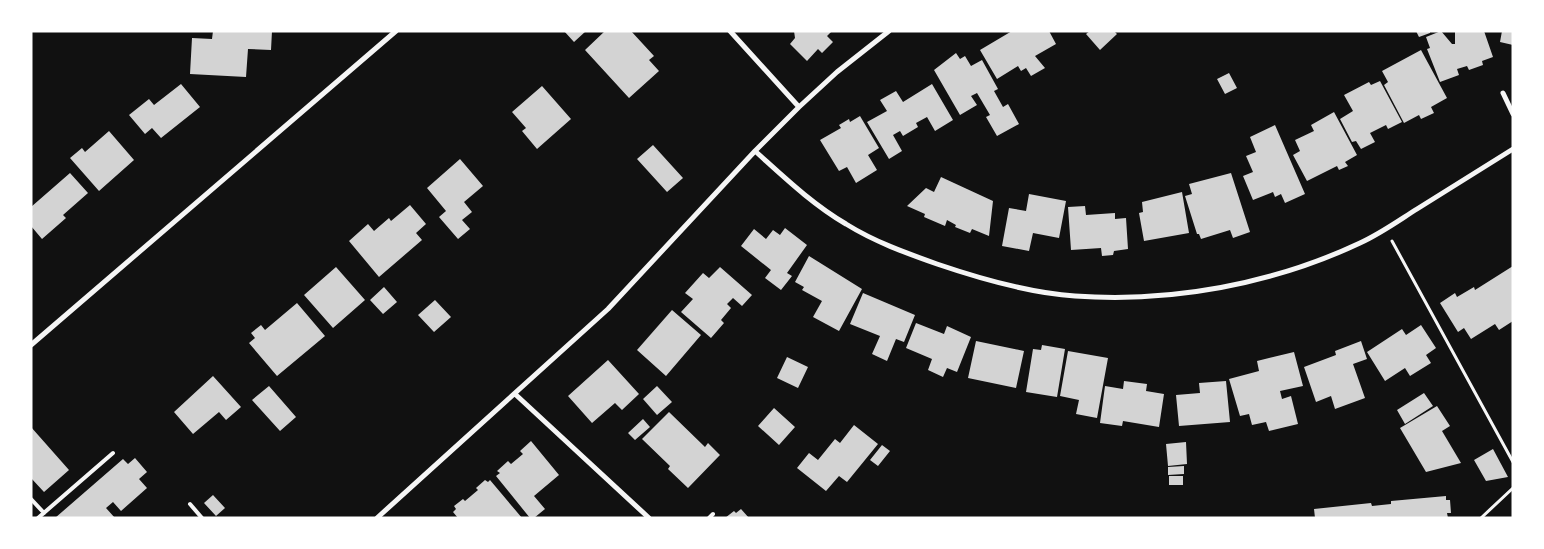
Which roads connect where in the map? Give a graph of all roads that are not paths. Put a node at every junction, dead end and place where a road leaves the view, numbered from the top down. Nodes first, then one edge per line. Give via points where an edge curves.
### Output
1 (396, 31) edge
2 (730, 31) edge
3 (889, 31) edge
4 (1503, 93) dead end
5 (799, 107) junction
6 (1513, 114) edge
7 (1513, 149) edge
8 (755, 151) junction
9 (31, 345) edge
10 (516, 394) junction
11 (113, 453) dead end
12 (31, 500) edge
13 (190, 504) dead end
14 (44, 513) junction
15 (713, 514) dead end
16 (38, 518) edge
17 (202, 518) edge
18 (377, 518) edge
19 (649, 518) edge
20 (709, 518) edge

1 - 9 street
2 - 5 street
3 - 5 street
4 - 6 street
5 - 8 street
7 - 8 street via 1385,229 1331,256 1246,281 1180,294 1127,298 1074,296 993,281 873,240 830,214
8 - 10 street via 638,279
10 - 18 street
10 - 19 street
11 - 14 lane
12 - 14 lane
13 - 17 lane
14 - 16 lane
15 - 20 lane

